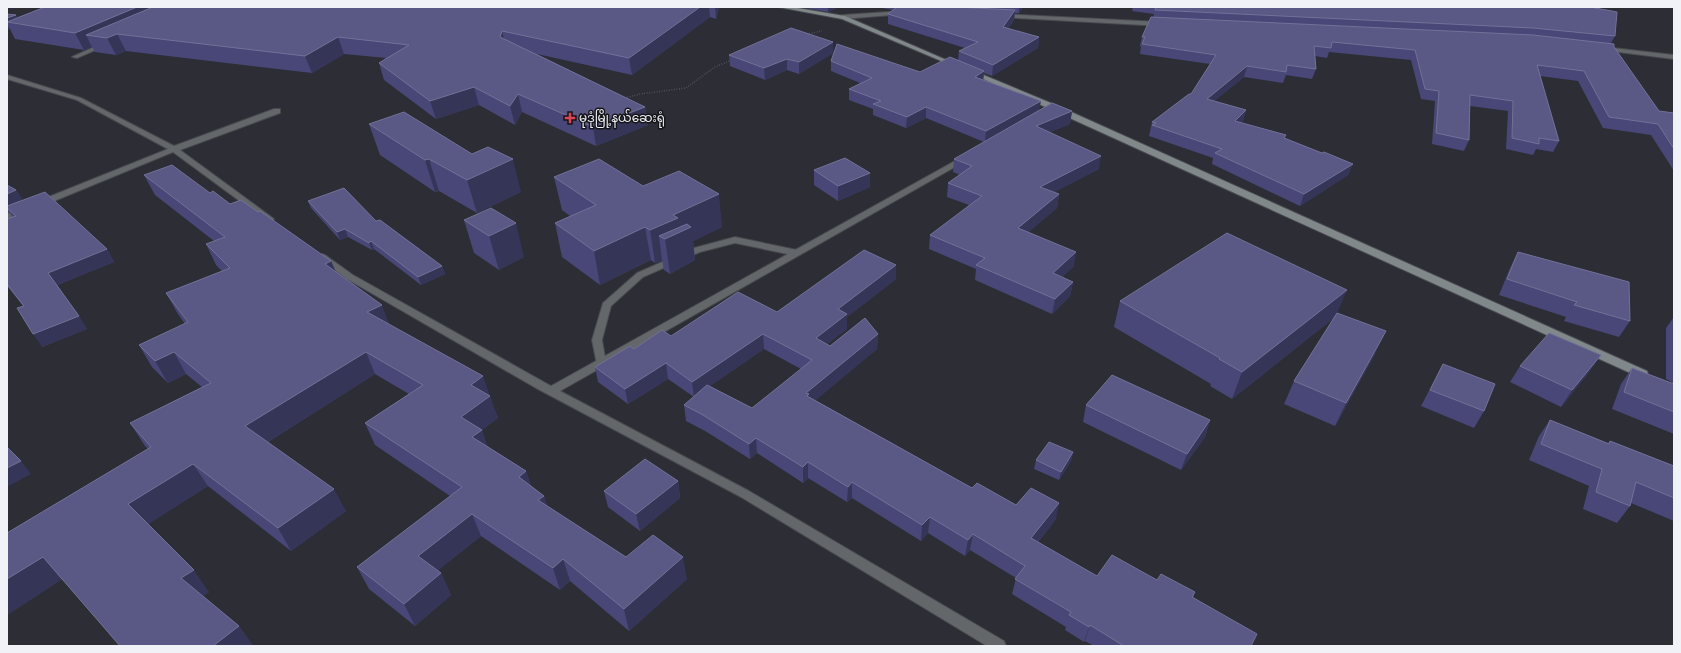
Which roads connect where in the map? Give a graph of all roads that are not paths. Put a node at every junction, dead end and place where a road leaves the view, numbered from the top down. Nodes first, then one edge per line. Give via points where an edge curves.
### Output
1 (781, 7) edge
2 (912, 13) edge
3 (991, 16) edge
4 (843, 17) junction
5 (1165, 24) edge
6 (111, 41) edge
7 (1597, 48) edge
8 (1674, 56) edge
9 (75, 57) dead end
10 (7, 77) edge
11 (1055, 108) junction
12 (277, 111) dead end
13 (1042, 115) edge
14 (174, 148) junction
15 (974, 154) edge
16 (7, 217) edge
17 (280, 226) edge
18 (312, 249) edge
19 (797, 253) junction
20 (601, 363) junction
21 (1652, 379) edge
22 (551, 391) junction
23 (999, 646) edge

1 - 4 main road
2 - 4 street
3 - 5 street
4 - 11 main road
6 - 9 street
7 - 8 street
10 - 14 street via 79,99
11 - 13 street
11 - 21 main road
12 - 14 street
14 - 16 street
14 - 17 street
15 - 19 street
18 - 22 street via 350,277
19 - 20 street
19 - 20 street via 735,240 697,250 640,275 606,306 597,340
20 - 22 street
22 - 23 street via 745,494

